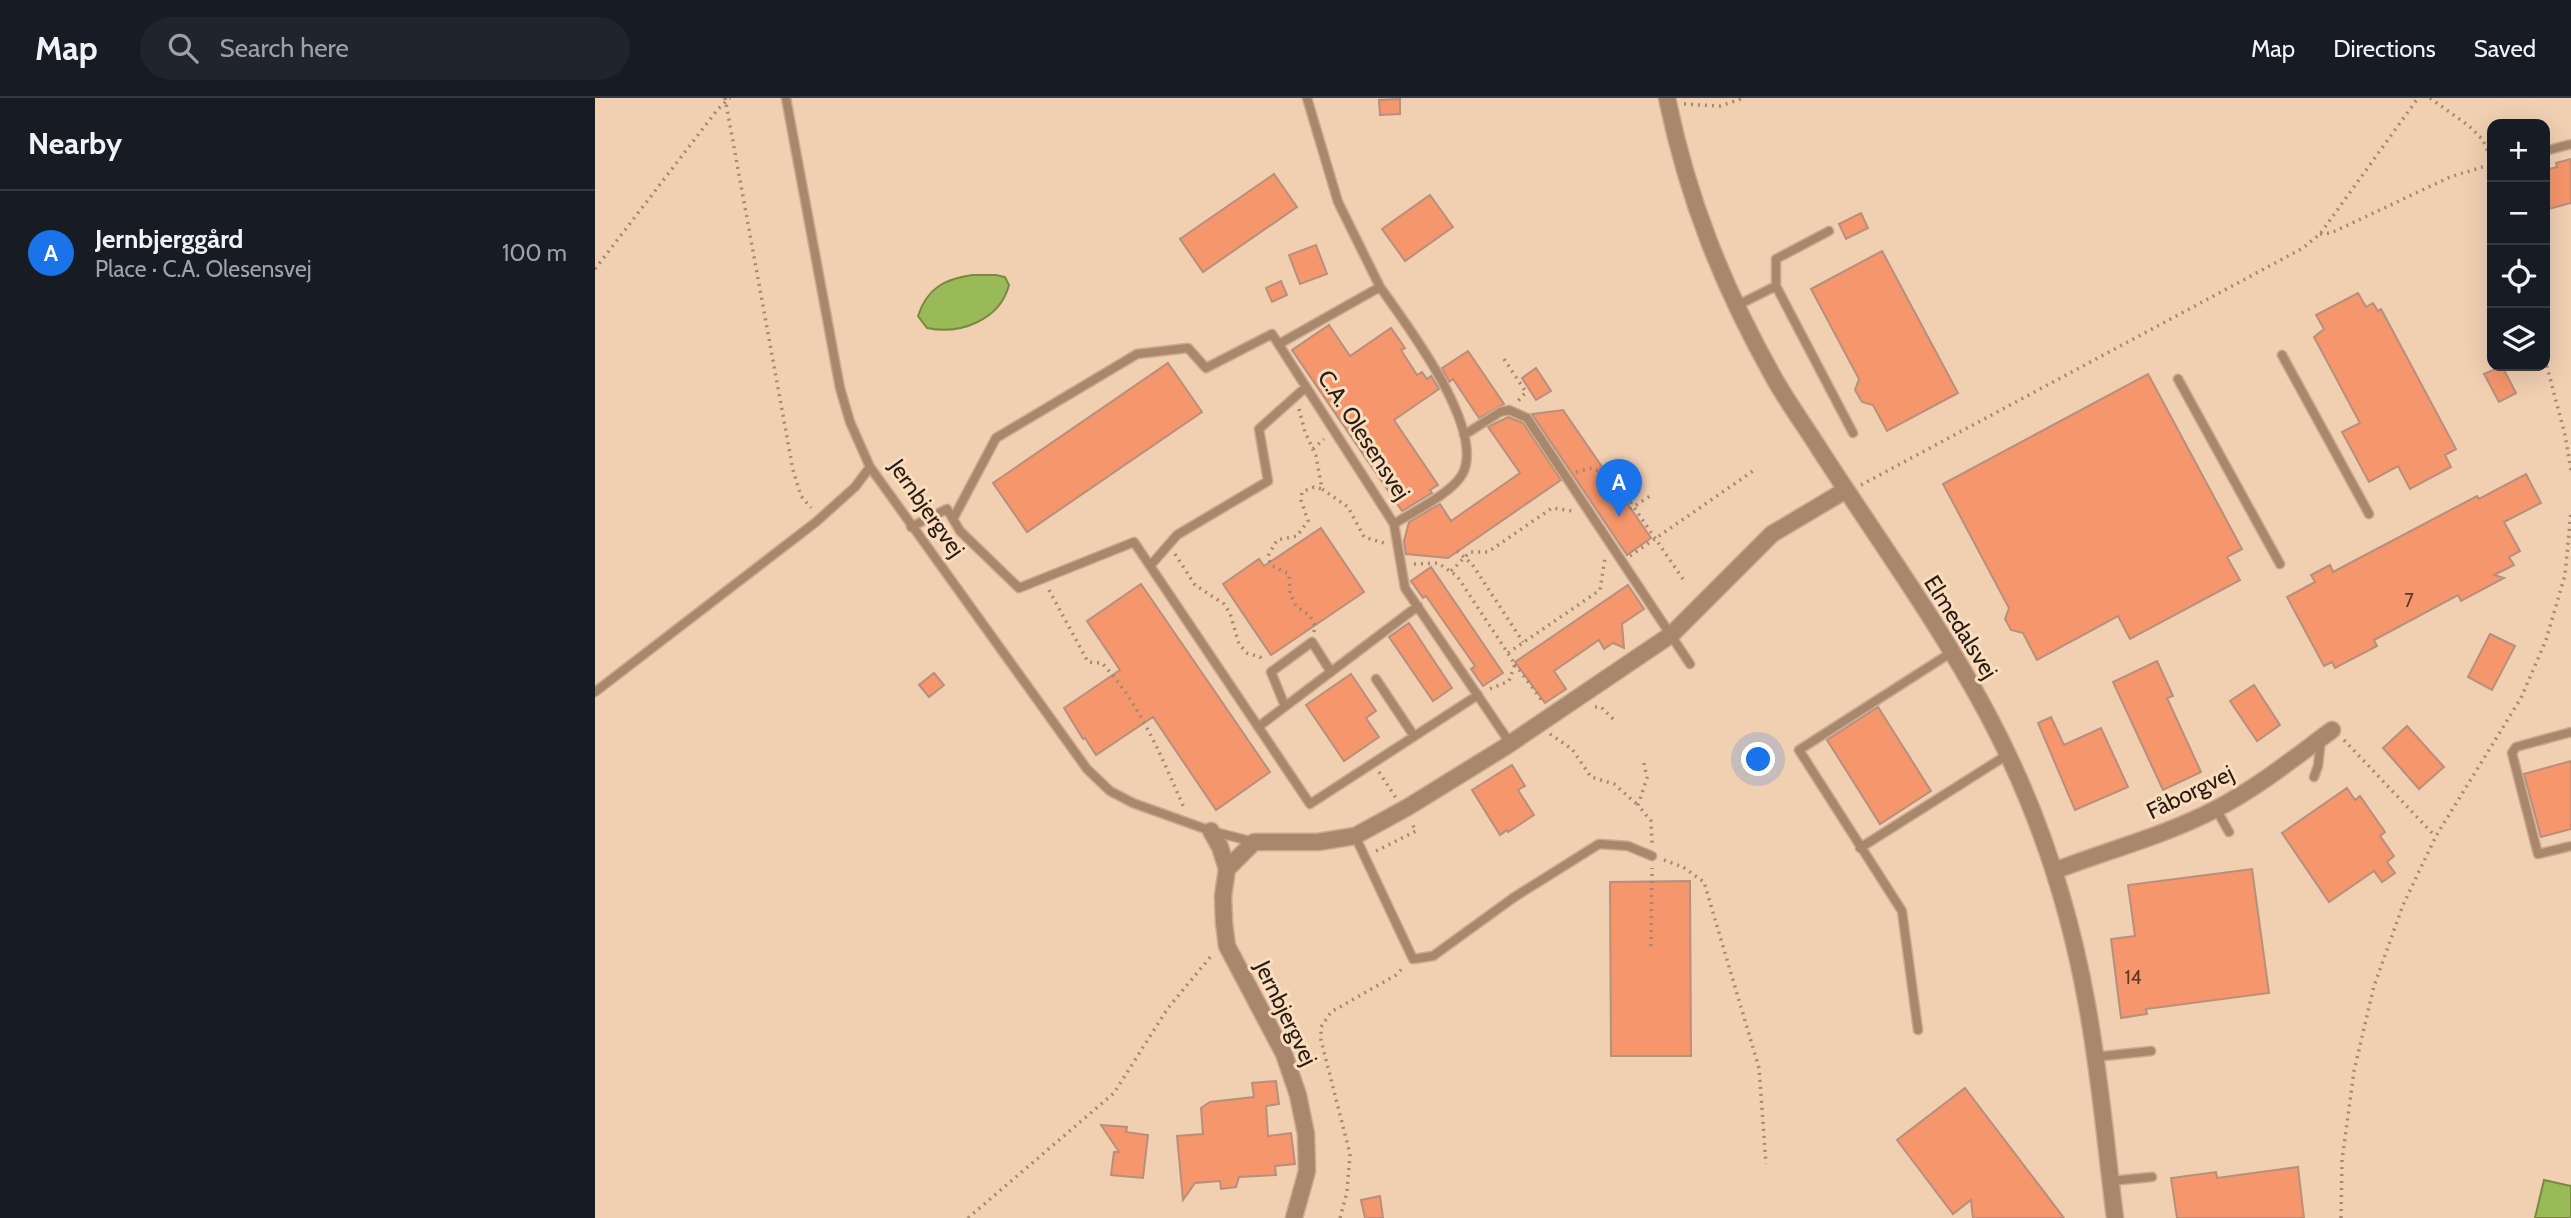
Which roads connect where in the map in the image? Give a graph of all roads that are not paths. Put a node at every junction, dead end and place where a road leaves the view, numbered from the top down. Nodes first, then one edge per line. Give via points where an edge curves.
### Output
1 (786, 98) edge
2 (1307, 98) edge
3 (1667, 101) edge
4 (2571, 144) edge
5 (2550, 149) edge
6 (1829, 231) dead end
7 (1776, 286) junction
8 (1380, 287) junction
9 (1736, 306) junction
10 (1279, 344) junction
11 (2281, 355) dead end
12 (2178, 379) dead end
13 (1306, 387) junction
14 (1853, 433) dead end
15 (1464, 435) junction
16 (870, 467) junction
17 (1846, 490) junction
18 (2369, 514) dead end
19 (953, 519) junction
20 (1394, 524) junction
21 (911, 527) junction
22 (2280, 564) dead end
23 (1150, 566) junction
24 (1418, 607) junction
25 (1672, 634) junction
26 (1952, 652) junction
27 (1690, 664) dead end
28 (1331, 672) junction
29 (1376, 679) dead end
30 (595, 692) edge
31 (1478, 695) junction
32 (1286, 706) junction
33 (1258, 727) junction
34 (2571, 732) edge
35 (2326, 734) joint
36 (1414, 736) junction
37 (1510, 743) junction
38 (2007, 755) junction
39 (2314, 777) dead end
40 (2216, 809) junction
41 (1211, 831) junction
42 (2229, 832) dead end
43 (1355, 836) junction
44 (1254, 842) junction
45 (2571, 846) edge
46 (1860, 848) junction
47 (1652, 856) road end
48 (1227, 869) junction
49 (2054, 871) junction
50 (1918, 1030) dead end
51 (2151, 1051) dead end
52 (2094, 1057) junction
53 (2152, 1177) dead end
54 (2110, 1181) junction
55 (1294, 1218) edge
56 (2115, 1218) edge

1 - 16 lane, Jernbjergvej via 840,388
2 - 8 lane via 1338,202
3 - 9 street, Elmedalsvej via 1702,228
4 - 5 lane
6 - 7 lane via 1776,259
7 - 9 lane
7 - 14 lane
8 - 10 lane
8 - 15 lane via 1443,382
9 - 17 street, Elmedalsvej via 1776,380
10 - 13 lane, C.A. Olesensvej
10 - 19 lane, C.A. Olesensvej via 1272,334 1206,368 1188,348 1137,354 996,438
11 - 18 lane
12 - 22 lane
13 - 20 lane, C.A. Olesensvej
13 - 23 lane via 1259,429 1268,481 1177,535
15 - 20 lane via 1467,460 1462,475 1445,492
15 - 25 lane via 1500,412 1509,410 1527,418
16 - 21 lane, Jernbjergvej
16 - 30 lane via 820,519
17 - 25 street via 1772,534
17 - 26 street, Elmedalsvej
19 - 21 lane via 947,509
19 - 23 lane via 1019,588 1134,542
20 - 24 lane, C.A. Olesensvej via 1405,588
21 - 41 lane, Jernbjergvej via 1087,768 1110,792
23 - 33 lane
24 - 28 lane
24 - 31 lane, C.A. Olesensvej
25 - 27 lane
25 - 37 street
26 - 38 street, Elmedalsvej
26 - 46 lane via 1799,750
28 - 32 lane
28 - 32 lane via 1313,642 1271,671
29 - 36 lane
31 - 36 lane
31 - 37 lane, C.A. Olesensvej
32 - 33 lane
33 - 36 lane via 1310,804
34 - 45 lane via 2516,747 2512,753 2538,854
35 - 39 lane
35 - 40 street, Fåborgvej
37 - 43 street
38 - 46 lane
38 - 49 street, Elmedalsvej
40 - 42 lane
40 - 49 street, Fåborgvej
41 - 44 lane, Jernbjergvej
41 - 48 street, Jernbjergvej
43 - 44 street via 1318,842
43 - 47 lane via 1413,959 1433,956 1599,844 1628,846
44 - 48 street
46 - 50 lane via 1902,911
48 - 55 street, Jernbjergvej via 1223,896 1227,946 1284,1054 1306,1134 1307,1171
49 - 52 street, Elmedalsvej via 2087,1004
51 - 52 lane
52 - 54 street, Elmedalsvej
53 - 54 lane
54 - 56 street, Elmedalsvej

